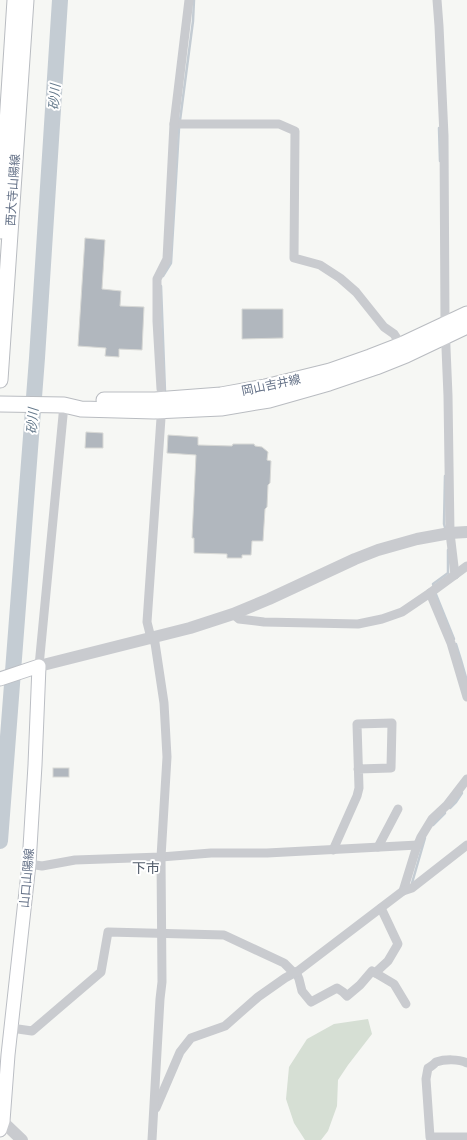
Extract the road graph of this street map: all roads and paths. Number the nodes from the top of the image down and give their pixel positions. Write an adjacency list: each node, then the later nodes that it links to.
1 (15, 0): 6 (main road, 西大寺山陽線)
2 (26, 0): 7 (main road, 西大寺山陽線)
3 (189, 0): 5 (street)
4 (437, 0): 10 (street)
5 (174, 124): 11 (street); 13 (street)
6 (0, 231)
7 (4, 276): 12 (main road, 西大寺山陽線)
8 (467, 314): 10 (main road, 岡山吉井線)
9 (467, 326): 10 (main road, 岡山吉井線)
10 (446, 330): 11 (main road, 岡山吉井線); 15 (main road, 岡山吉井線); 18 (street)
11 (401, 345): 15 (main road, 岡山吉井線)
12 (0, 380)
13 (161, 389)
14 (4, 404): 15 (main road, 岡山吉井線)
15 (64, 405): 24 (street)
16 (160, 418): 23 (street)
17 (467, 532): 18 (street)
18 (450, 533): 20 (street); 22 (street)
19 (467, 566): 20 (street)
20 (455, 575): 21 (street)
21 (430, 593): 22 (street); 26 (street)
22 (233, 614): 23 (street)
23 (151, 638): 24 (street); 34 (street)
24 (34, 668): 25 (main road); 35 (main road, 山口山陽線)
25 (0, 679)
26 (467, 697)
27 (358, 769): 27 (street); 33 (street)
28 (467, 779): 30 (street)
29 (398, 809): 32 (street)
30 (418, 845): 32 (street); 36 (street)
31 (467, 845): 36 (street)
32 (378, 847): 33 (street)
33 (333, 850): 34 (street)
34 (161, 856): 35 (street); 38 (street)
35 (29, 864): 42 (main road, 山口山陽線)
36 (403, 891): 37 (street)
37 (381, 908): 39 (street); 40 (street)
38 (161, 933): 39 (street); 42 (street); 44 (street)
39 (295, 972): 40 (street); 44 (street)
40 (375, 973): 41 (street)
41 (406, 1004)
42 (11, 1028): 45 (main road, 山口山陽線)
43 (467, 1063): 46 (street)
44 (153, 1115): 48 (street)
45 (1, 1123): 47 (street)
46 (467, 1136)
47 (22, 1140)
48 (152, 1140)

